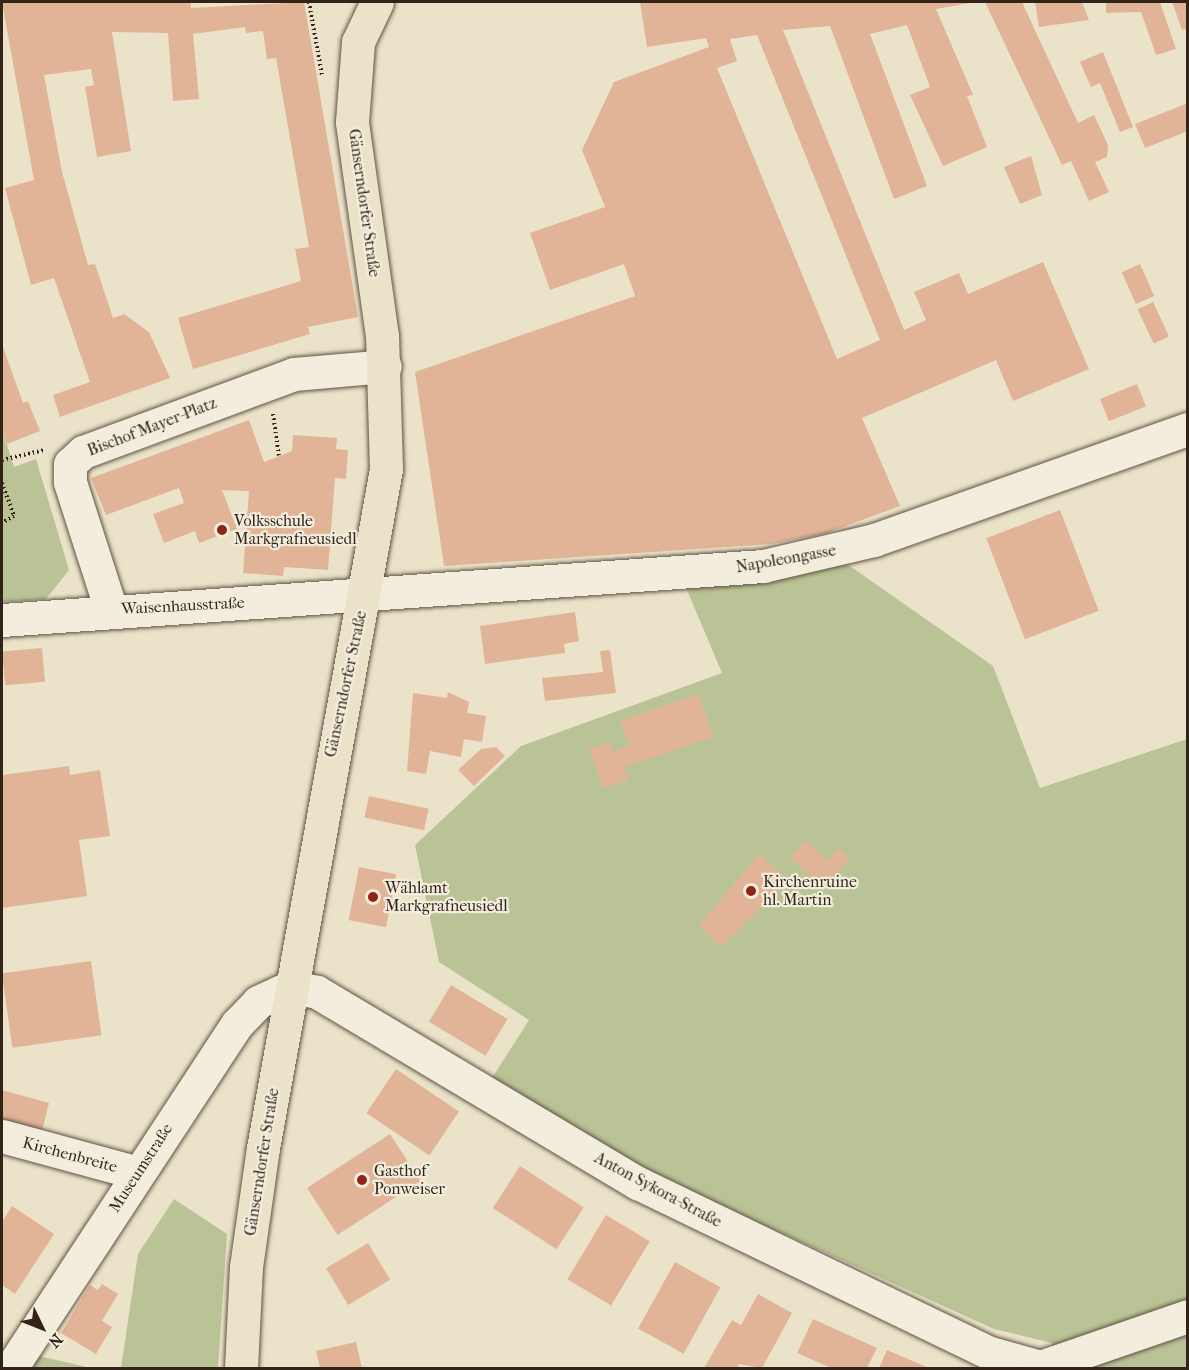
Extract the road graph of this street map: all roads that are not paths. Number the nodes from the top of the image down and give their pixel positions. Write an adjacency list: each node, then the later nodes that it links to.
1 (377, 2): 2 (main road, Gänserndorfer Straße)
2 (385, 366): 4 (main road, Gänserndorfer Straße); 5 (street, Bischof Mayer-Platz)
3 (1188, 429): 4 (street, Napoleongasse)
4 (366, 595): 5 (street, Waisenhausstraße); 7 (main road, Gänserndorfer Straße)
5 (111, 610): 6 (street, Waisenhausstraße)
6 (2, 620)
7 (290, 987): 9 (street, Museumstraße); 12 (main road, Gänserndorfer Straße); 13 (street, Anton Sykora-Straße)
8 (2, 1136): 9 (street, Kirchenbreite)
9 (138, 1173): 11 (street, Museumstraße)
10 (1188, 1316): 13 (street)
11 (10, 1368)
12 (241, 1368)
13 (1039, 1368)

